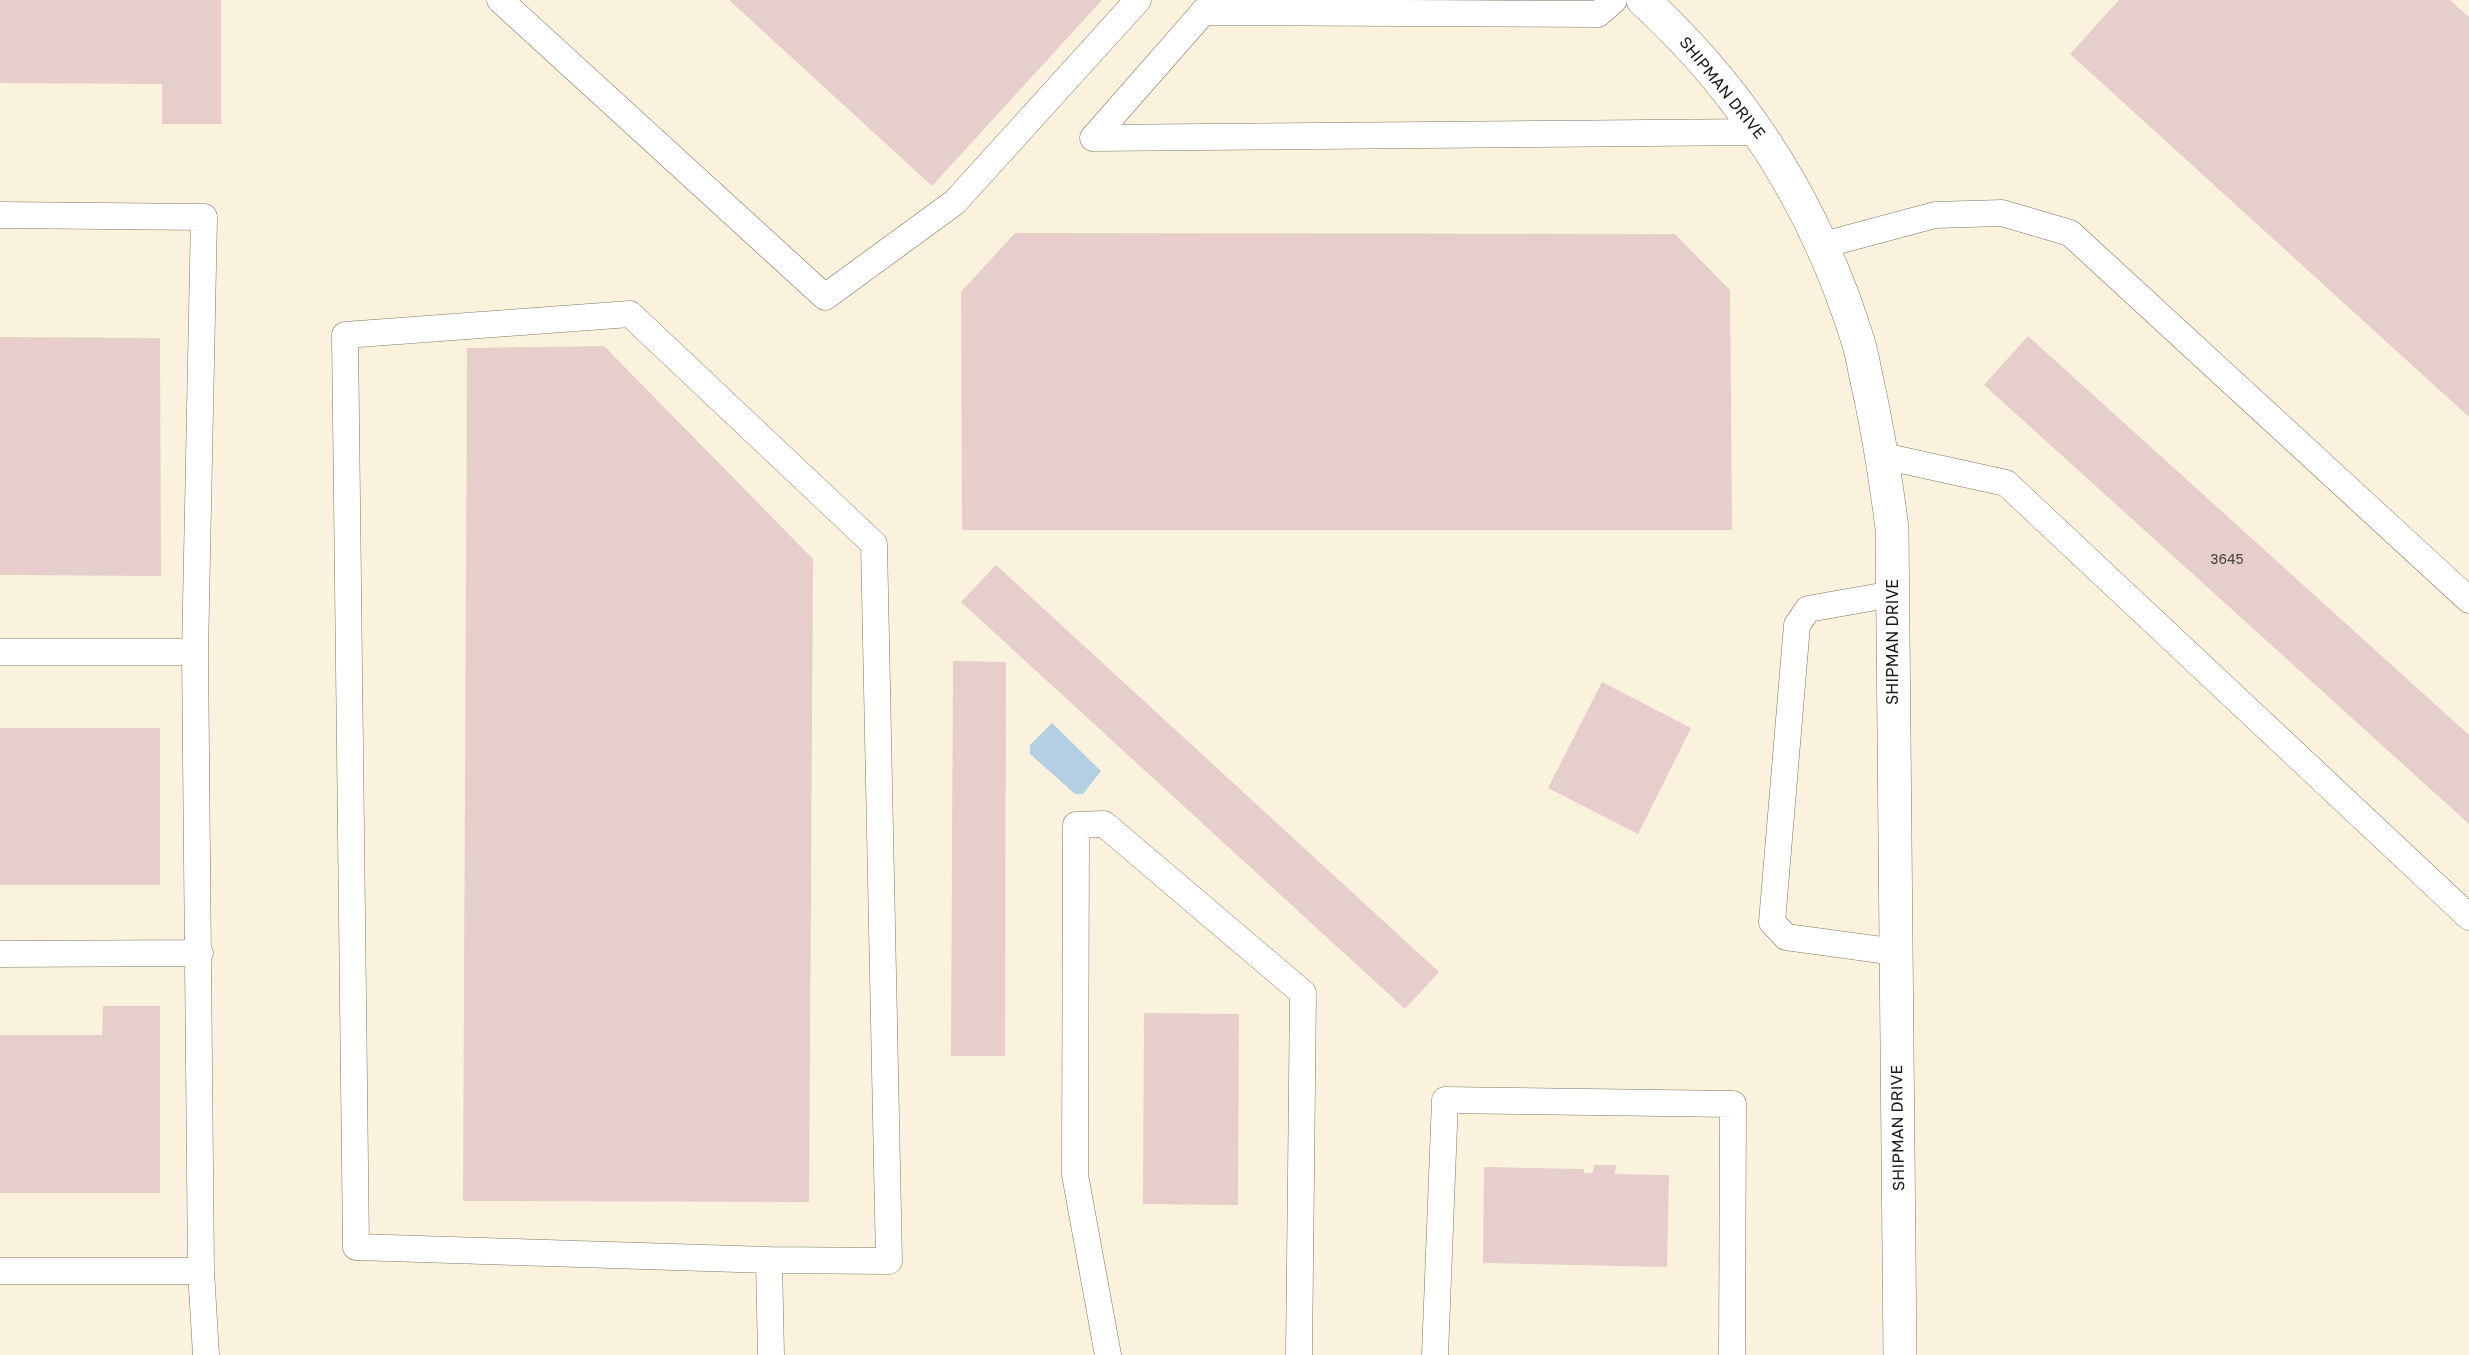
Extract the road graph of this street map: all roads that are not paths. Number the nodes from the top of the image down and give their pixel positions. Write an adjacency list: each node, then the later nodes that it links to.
1 (500, 0): 2 (lane)
2 (1138, 0)
3 (1614, 0): 5 (lane)
4 (1643, 0): 6 (street, SHIPMAN DRIVE)
5 (1209, 6): 6 (lane)
6 (1759, 132): 8 (street, SHIPMAN DRIVE)
7 (0, 215): 13 (lane)
8 (1823, 245): 9 (street, SHIPMAN DRIVE); 11 (lane)
9 (1883, 456): 10 (street, SHIPMAN DRIVE); 14 (lane)
10 (1893, 594): 15 (street, SHIPMAN DRIVE); 15 (lane)
11 (2469, 600)
12 (0, 652): 13 (lane)
13 (195, 652): 16 (lane)
14 (2469, 917)
15 (1896, 952): 27 (street, SHIPMAN DRIVE)
16 (200, 953): 17 (lane); 20 (lane)
17 (0, 954)
18 (769, 1260): 18 (lane); 22 (lane)
19 (0, 1271): 20 (lane)
20 (201, 1271): 21 (lane)
21 (206, 1355)
22 (771, 1355)
23 (1108, 1355): 24 (lane)
24 (1299, 1355)
25 (1435, 1355): 26 (lane)
26 (1732, 1355)
27 (1900, 1355)

